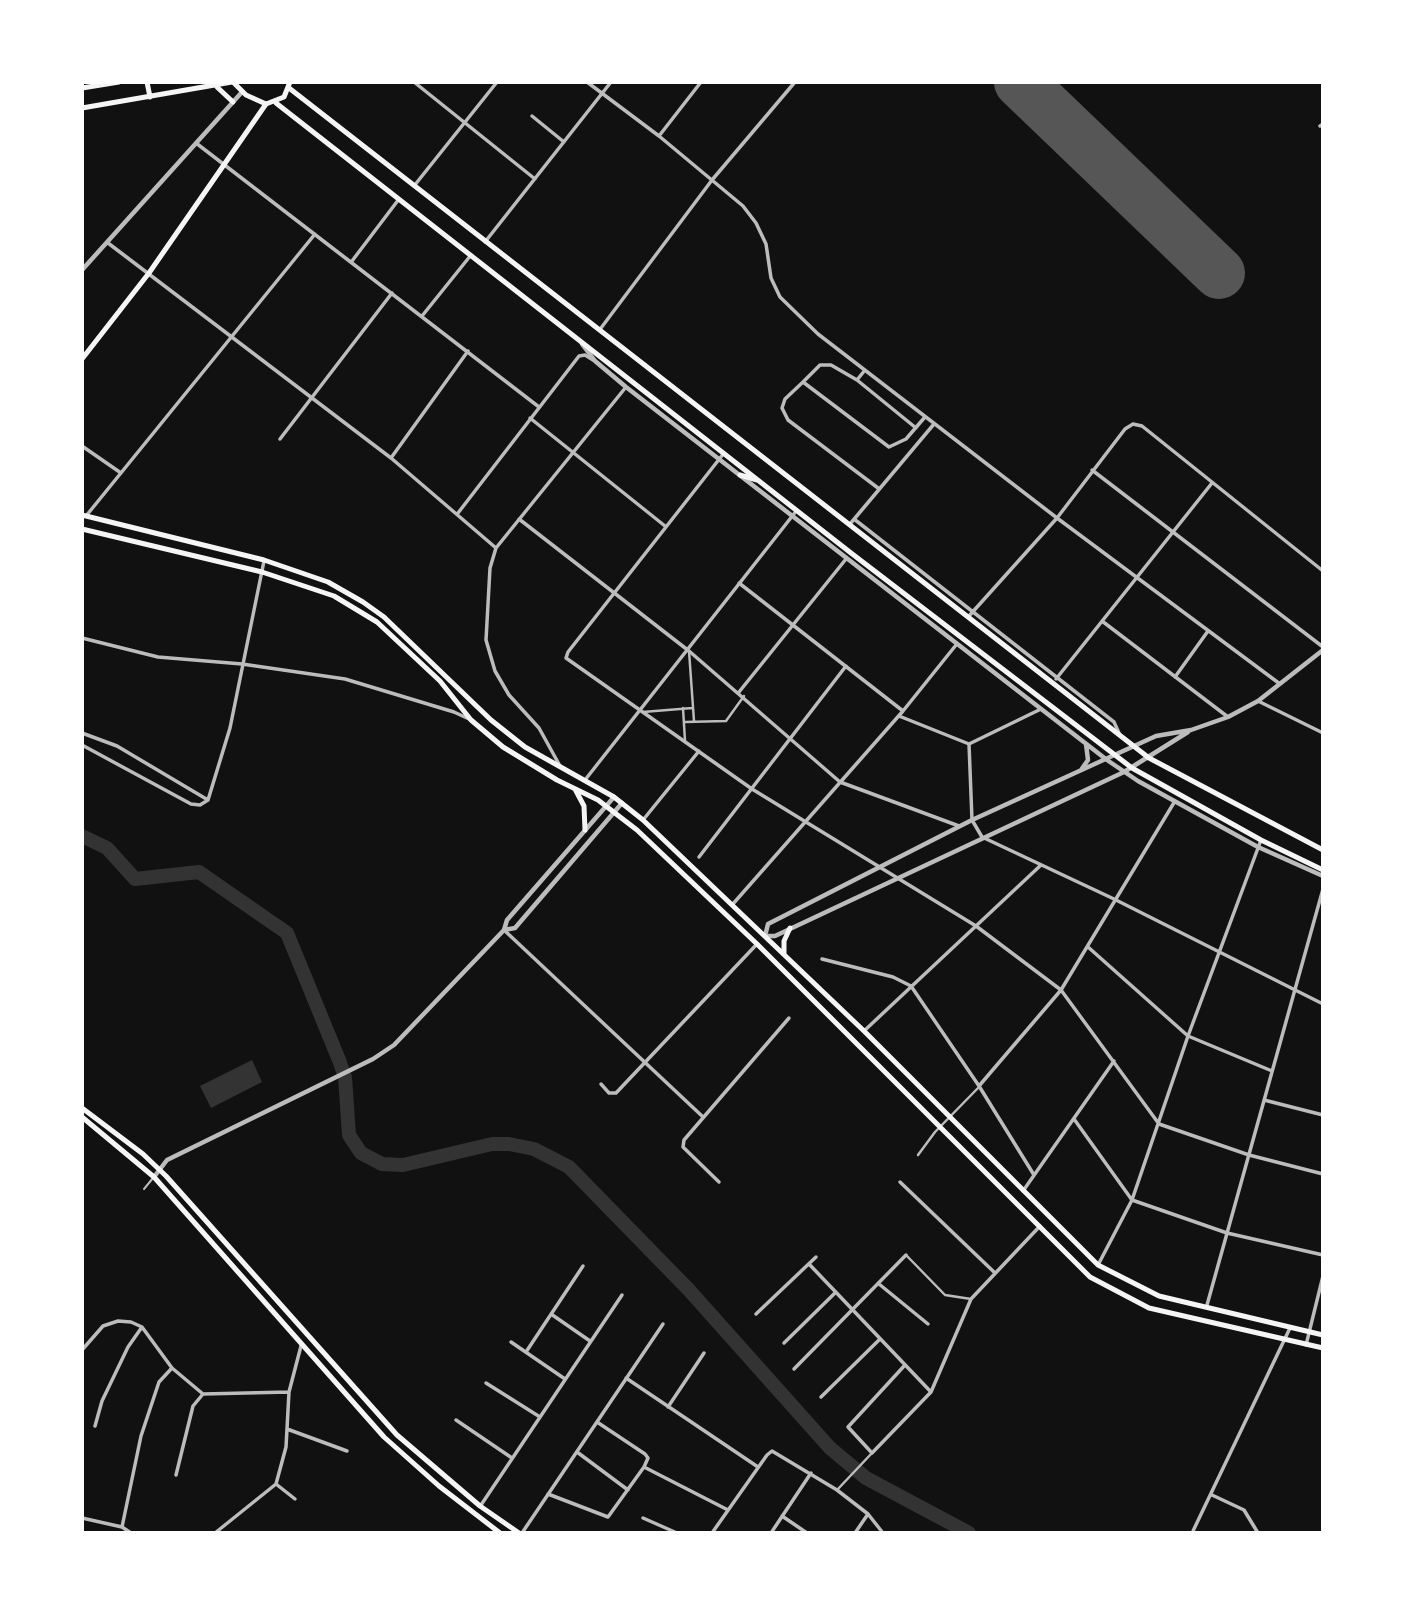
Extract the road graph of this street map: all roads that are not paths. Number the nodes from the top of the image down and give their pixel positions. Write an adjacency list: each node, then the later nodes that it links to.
1 (119, 82): 12 (main road)
2 (147, 82): 15 (main road)
3 (233, 82): 11 (main road); 13 (main road)
4 (414, 82): 21 (street)
5 (497, 82): 21 (street)
6 (587, 82): 14 (street)
7 (611, 82): 14 (street)
8 (701, 82): 22 (street)
9 (795, 82): 27 (street)
10 (289, 85): 17 (main road); 28 (main road)
11 (217, 87): 15 (main road); 16 (main road)
12 (82, 88)
13 (242, 92): 16 (street); 18 (main road)
14 (602, 93): 22 (street); 24 (street)
15 (150, 97): 19 (main road)
16 (233, 102): 23 (street)
17 (276, 103): 18 (main road); 29 (main road)
18 (265, 104): 25 (main road)
19 (82, 108)
20 (532, 116): 24 (street)
21 (465, 124): 26 (street); 28 (street)
22 (659, 136): 27 (street)
23 (194, 142): 25 (street); 32 (street)
24 (564, 142): 26 (street)
25 (226, 165): 30 (street); 36 (main road)
26 (535, 179): 31 (street)
27 (712, 180): 39 (street); 45 (street)
28 (414, 186): 31 (main road)
29 (399, 199): 33 (main road); 34 (street)
30 (315, 233): 34 (street); 40 (street)
31 (485, 242): 39 (main road)
32 (108, 243): 35 (street); 36 (street)
33 (471, 255): 38 (street); 41 (main road)
34 (352, 261): 37 (street)
35 (82, 270)
36 (149, 273): 40 (street); 43 (main road)
37 (392, 293): 38 (street); 49 (street)
38 (422, 316): 42 (street)
39 (601, 328): 73 (main road)
40 (232, 337): 49 (street); 62 (street)
41 (578, 338): 44 (street); 57 (main road)
42 (468, 351): 50 (street); 59 (street)
43 (82, 359)
44 (606, 370): 48 (street); 50 (street)
45 (865, 370): 46 (street); 51 (street)
46 (857, 380): 47 (street); 54 (street)
47 (803, 382): 54 (street); 66 (street)
48 (626, 387): 58 (street); 60 (street)
49 (311, 397): 55 (street); 59 (street)
50 (538, 407): 52 (street)
51 (925, 417): 53 (street); 54 (street)
52 (530, 418): 58 (street); 68 (street)
53 (934, 424): 66 (street); 71 (street)
54 (916, 428)
55 (280, 439)
56 (82, 446): 62 (street)
57 (724, 453): 60 (street); 64 (main road)
58 (574, 454): 72 (street); 74 (street)
59 (391, 458): 68 (street)
60 (719, 460): 63 (street); 74 (street)
61 (1092, 470): 65 (street); 71 (street); 76 (street)
62 (121, 473): 69 (street)
63 (740, 475): 64 (main road); 70 (street)
64 (759, 480): 67 (main road)
65 (1212, 483): 76 (street); 80 (street)
66 (878, 488): 73 (street)
67 (797, 510): 70 (street); 123 (main road)
68 (458, 513): 77 (street)
69 (84, 516): 79 (main road)
70 (792, 516): 78 (street); 83 (street)
71 (1057, 518): 82 (street); 85 (street)
72 (519, 519): 77 (street); 84 (street)
73 (852, 522): 85 (main road)
74 (666, 527): 84 (street)
75 (82, 529): 81 (main road)
76 (1174, 531): 82 (street); 91 (street)
77 (496, 548): 126 (street)
78 (846, 559): 87 (street); 90 (street)
79 (264, 560): 81 (street); 126 (main road)
80 (1323, 571)
81 (261, 572): 95 (street); 110 (main road)
82 (1137, 578): 86 (street); 88 (street)
83 (739, 583): 87 (street); 92 (street)
84 (614, 593): 92 (street); 106 (street)
85 (971, 615): 93 (street); 94 (main road)
86 (1102, 621): 97 (street); 98 (street)
87 (795, 623): 96 (street); 100 (street)
88 (1208, 631): 97 (street); 99 (street)
89 (82, 638): 95 (street)
90 (956, 645): 105 (street); 107 (street)
91 (1323, 648): 99 (street)
92 (688, 650): 100 (street); 104 (street); 106 (street)
93 (1019, 650): 94 (main road); 98 (street)
94 (1021, 658): 98 (main road)
95 (242, 664): 110 (street); 135 (street)
96 (846, 666): 107 (street); 116 (street)
97 (1174, 678): 109 (street)
98 (1054, 681): 121 (main road)
99 (1280, 684): 102 (street)
100 (738, 692): 101 (street)
101 (744, 696): 112 (street); 116 (street)
102 (1258, 701): 109 (street); 115 (street)
103 (683, 708): 104 (street); 106 (street); 111 (street)
104 (692, 708): 112 (street)
105 (1041, 709): 117 (street); 119 (street)
106 (641, 711): 118 (street); 130 (street)
107 (903, 711): 108 (street)
108 (898, 716): 119 (street); 131 (street)
109 (1228, 717): 113 (street)
110 (471, 720): 132 (main road)
111 (685, 722): 112 (street); 118 (street)
112 (694, 722)
113 (1191, 730): 121 (street); 124 (street)
114 (82, 733): 135 (street)
115 (1323, 733)
116 (790, 739): 131 (street); 133 (street)
117 (1083, 740): 125 (street); 128 (street)
118 (685, 741): 122 (street)
119 (969, 744): 141 (street)
120 (82, 745): 135 (street)
121 (1133, 746): 123 (street); 124 (main road)
122 (699, 751): 133 (street); 140 (street)
123 (1116, 756): 125 (street); 127 (main road)
124 (1149, 758): 127 (street); 148 (main road)
125 (1107, 760): 128 (street); 129 (street)
126 (561, 768): 130 (main road)
127 (1132, 768): 129 (street); 146 (main road)
128 (1080, 772): 141 (street)
129 (1124, 772): 136 (street); 145 (street)
130 (585, 780): 134 (main road)
131 (840, 782): 142 (street); 143 (street)
132 (575, 789): 138 (main road); 144 (main road)
133 (752, 789): 142 (street); 149 (street)
134 (614, 797): 137 (main road); 138 (street)
135 (208, 800)
136 (1175, 801): 147 (street); 156 (street)
137 (622, 803): 139 (street); 140 (main road)
138 (606, 805): 139 (main road); 144 (street)
139 (615, 812): 160 (street); 162 (main road)
140 (643, 820): 157 (main road)
141 (972, 820): 143 (street); 145 (street)
142 (806, 822): 151 (street); 157 (street)
143 (961, 826): 151 (street)
144 (585, 831): 160 (street)
145 (982, 836): 150 (street); 153 (street)
146 (1261, 840): 147 (street); 152 (main road)
147 (1258, 847): 154 (street); 164 (street)
148 (1323, 850)
149 (699, 857)
150 (1041, 865): 156 (street); 158 (street)
151 (881, 869): 153 (street); 161 (street)
152 (1323, 870)
153 (898, 876): 158 (street); 159 (street)
154 (1323, 876)
155 (1323, 889): 169 (street)
156 (1114, 899): 163 (street); 164 (street)
157 (732, 905): 161 (main road)
158 (976, 926): 167 (street); 168 (street)
159 (790, 928): 161 (street); 165 (main road)
160 (504, 930): 175 (street); 188 (street)
161 (765, 936): 162 (street); 165 (main road)
162 (757, 944): 175 (street); 197 (main road)
163 (1088, 947): 168 (street); 173 (street)
164 (1219, 952): 169 (street); 173 (street)
165 (784, 954): 172 (main road)
166 (822, 959): 167 (street)
167 (911, 986): 172 (street); 178 (street)
168 (1061, 990): 174 (street); 178 (street)
169 (1294, 991): 170 (street); 176 (street)
170 (1323, 1004)
171 (789, 1018): 182 (street)
172 (864, 1031): 195 (main road)
173 (1188, 1036): 176 (street); 185 (street)
174 (1114, 1061): 184 (street); 185 (street)
175 (645, 1063): 177 (street); 182 (street)
176 (1272, 1071): 179 (street)
177 (601, 1084)
178 (979, 1086): 186 (street); 190 (street)
179 (1264, 1100): 181 (street); 187 (street)
180 (82, 1108): 188 (main road)
181 (1323, 1115)
182 (702, 1116): 192 (street)
183 (82, 1118): 191 (main road)
184 (1074, 1119): 190 (street); 196 (street)
185 (1158, 1124): 187 (street); 196 (street)
186 (918, 1155)
187 (1249, 1155): 189 (street); 198 (street)
188 (160, 1170): 191 (street); 262 (main road)
189 (1323, 1174)
190 (1034, 1175): 195 (street)
191 (154, 1177): 194 (lane); 227 (main road)
192 (719, 1182)
193 (900, 1182): 205 (street)
194 (144, 1189)
195 (1023, 1191): 203 (main road)
196 (1132, 1200): 198 (street); 203 (street)
197 (1040, 1226): 205 (street); 224 (main road)
198 (1227, 1234): 200 (street); 211 (street)
199 (906, 1255): 207 (street); 210 (street)
200 (1323, 1255)
201 (816, 1257): 202 (street)
202 (809, 1264): 208 (street); 214 (street)
203 (1098, 1265): 211 (main road)
204 (583, 1266): 213 (street)
205 (994, 1272): 210 (street)
206 (1323, 1276): 219 (street)
207 (879, 1284): 212 (street); 216 (street)
208 (836, 1292): 212 (street); 225 (street)
209 (622, 1295): 223 (street)
210 (971, 1299): 239 (street)
211 (1207, 1306): 218 (main road)
212 (853, 1311): 221 (street); 234 (street)
213 (551, 1314): 223 (street); 230 (street)
214 (756, 1314)
215 (663, 1324): 235 (street)
216 (928, 1324)
217 (142, 1326): 229 (street); 233 (street); 246 (street)
218 (1290, 1328): 219 (main road); 224 (street)
219 (1309, 1332): 220 (main road); 226 (street)
220 (1323, 1335)
221 (880, 1339): 232 (street); 241 (street)
222 (511, 1342): 230 (street)
223 (590, 1342): 236 (street)
224 (1286, 1342): 226 (main road); 260 (street)
225 (784, 1343)
226 (1306, 1345): 228 (main road)
227 (301, 1346): 238 (street); 272 (main road)
228 (1323, 1348)
229 (82, 1350)
230 (526, 1352): 236 (street)
231 (704, 1353): 242 (street)
232 (905, 1365): 239 (street); 250 (street)
233 (172, 1368): 240 (street); 268 (street)
234 (794, 1369)
235 (626, 1378): 242 (street); 245 (street)
236 (565, 1379): 243 (street)
237 (486, 1383): 243 (street)
238 (289, 1392): 240 (street); 247 (street)
239 (930, 1392): 250 (street)
240 (203, 1394): 255 (street)
241 (821, 1397)
242 (668, 1407): 253 (street)
243 (540, 1417): 251 (street)
244 (456, 1420): 251 (street)
245 (597, 1422): 249 (street); 252 (street)
246 (95, 1426)
247 (287, 1429): 248 (street); 256 (street)
248 (347, 1451)
249 (577, 1452): 257 (street); 259 (street)
250 (872, 1452): 258 (street)
251 (512, 1458): 262 (street)
252 (644, 1467): 257 (street); 263 (street)
253 (758, 1467): 254 (street); 263 (street)
254 (811, 1473): 258 (street); 265 (street)
255 (176, 1475)
256 (276, 1485): 261 (street); 271 (street)
257 (628, 1490): 259 (street)
258 (837, 1490): 264 (street)
259 (548, 1494): 273 (street)
260 (1212, 1494): 269 (street); 280 (street)
261 (295, 1499)
262 (480, 1506): 273 (main road)
263 (728, 1510): 275 (street)
264 (868, 1514): 278 (street); 279 (street)
265 (782, 1516): 276 (street); 277 (street)
266 (82, 1518): 268 (street)
267 (643, 1518): 274 (street)
268 (122, 1527): 270 (street)
269 (1193, 1531)
270 (131, 1533)
271 (215, 1533)
272 (500, 1533)
273 (521, 1533)
274 (677, 1533)
275 (712, 1533)
276 (771, 1533)
277 (807, 1533)
278 (855, 1533)
279 (883, 1533)
280 (1258, 1533)

